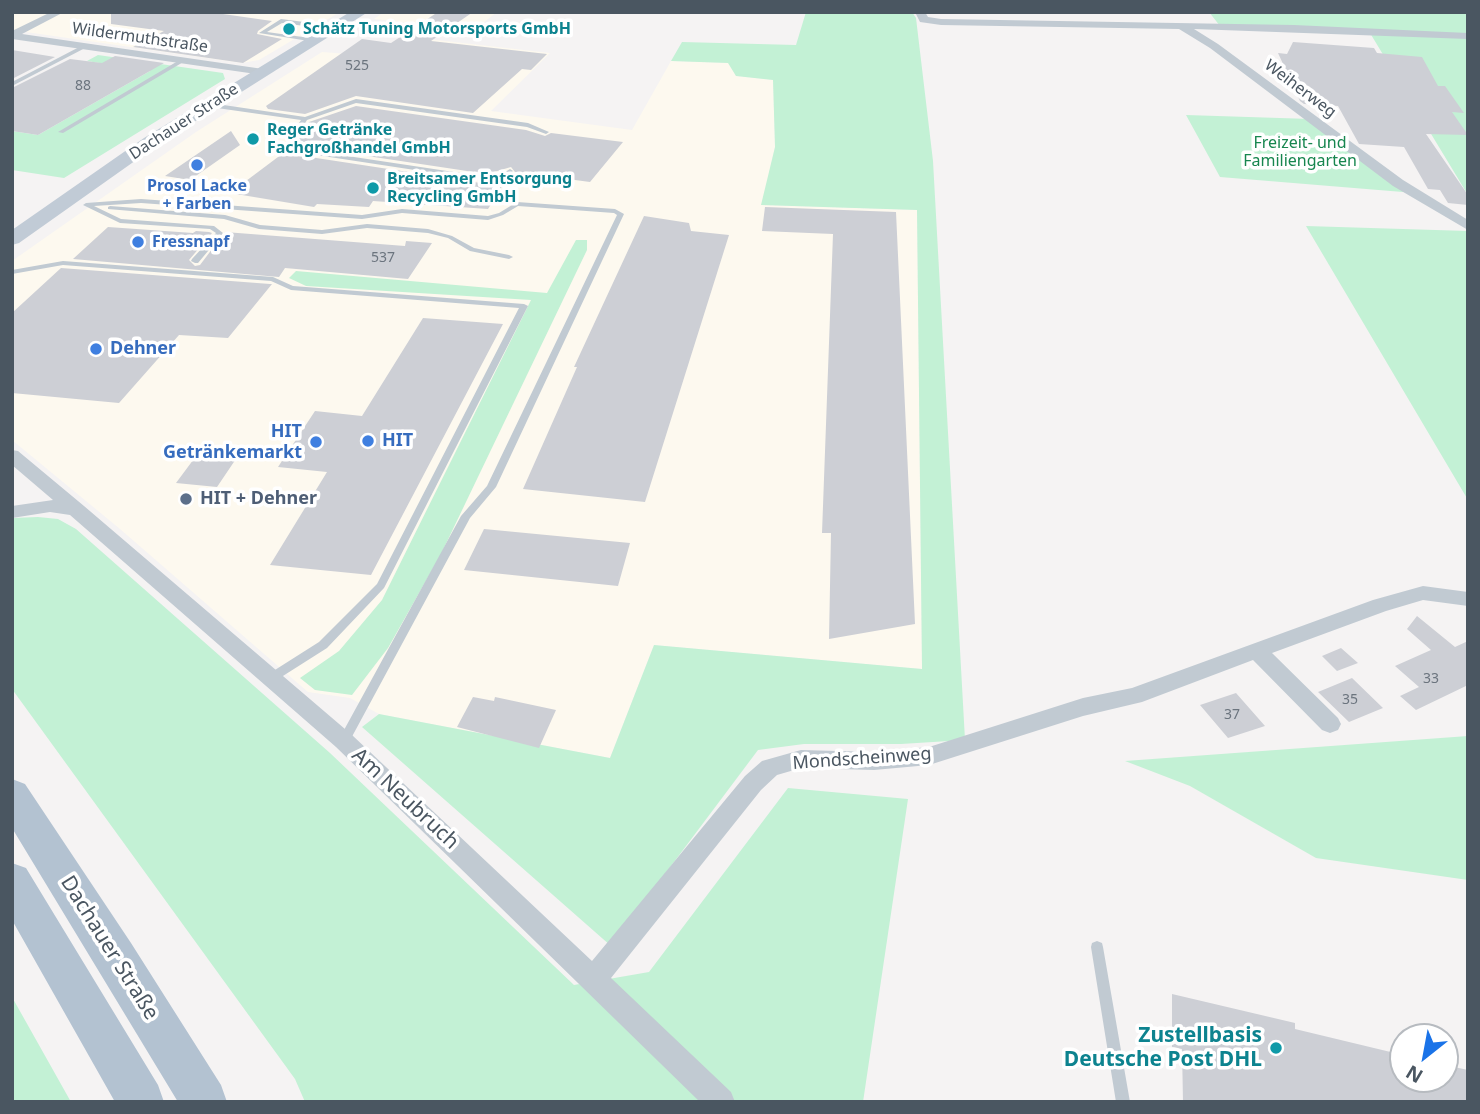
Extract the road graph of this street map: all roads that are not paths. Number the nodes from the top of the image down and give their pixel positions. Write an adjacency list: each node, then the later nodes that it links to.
1 (60, 12): 6 (street)
2 (361, 12): 5 (main road, Dachauer Straße)
3 (922, 16): 4 (street)
4 (1182, 26): 7 (street); 20 (street, Weiherweg)
5 (335, 28): 8 (main road, Dachauer Straße); 8 (lane)
6 (12, 36): 9 (street, Wildermuthstraße)
7 (1468, 36)
8 (315, 40): 11 (main road, Dachauer Straße)
9 (85, 46): 10 (street, Wildermuthstraße); 12 (lane)
10 (183, 60): 11 (street, Wildermuthstraße); 15 (lane)
11 (263, 72): 13 (main road, Dachauer Straße)
12 (12, 84)
13 (209, 105): 14 (lane); 18 (main road, Dachauer Straße)
14 (305, 119): 16 (lane); 17 (lane)
15 (61, 132)
16 (546, 132)
17 (510, 171)
18 (64, 202): 19 (lane); 21 (main road, Dachauer Straße)
19 (86, 205): 22 (lane); 23 (lane); 33 (lane)
20 (1468, 226)
21 (12, 239)
22 (509, 257)
23 (195, 261)
24 (12, 272): 31 (lane)
25 (12, 455): 26 (street, Am Neubruch)
26 (23, 473): 27 (street, Am Neubruch)
27 (77, 510): 28 (street); 31 (street, Am Neubruch)
28 (12, 512)
29 (1468, 599): 30 (street, Mondscheinweg)
30 (1256, 651): 32 (street); 37 (street, Mondscheinweg)
31 (271, 678): 33 (street, Am Neubruch)
32 (1330, 724)
33 (344, 741): 37 (street, Am Neubruch)
34 (12, 795): 39 (main road, Dachauer Straße)
35 (12, 881): 38 (main road)
36 (1097, 947): 41 (lane)
37 (593, 980): 40 (street, Am Neubruch)
38 (141, 1102)
39 (204, 1102)
40 (721, 1102)
41 (1123, 1102)

